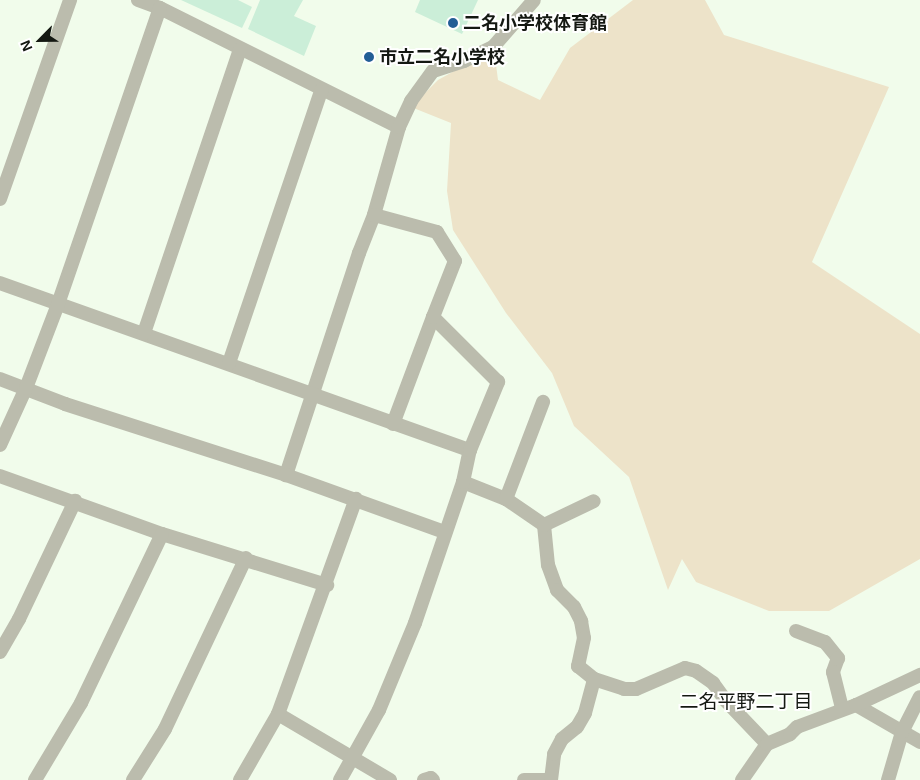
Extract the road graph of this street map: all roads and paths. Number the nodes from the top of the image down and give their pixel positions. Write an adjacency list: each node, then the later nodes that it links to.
1 (70, 0): 8 (street)
2 (138, 0): 4 (street)
3 (534, 0): 7 (street)
4 (160, 8): 5 (street); 11 (street)
5 (240, 49): 6 (street); 13 (street)
6 (322, 89): 7 (street); 14 (street)
7 (399, 127): 9 (street)
8 (0, 199)
9 (374, 215): 12 (street); 17 (street)
10 (0, 283): 11 (street)
11 (58, 304): 13 (street); 16 (street)
12 (433, 317): 19 (street); 21 (street)
13 (144, 334): 14 (street)
14 (229, 363): 17 (street)
15 (0, 379): 16 (street)
16 (26, 388): 20 (street); 22 (street)
17 (315, 393): 19 (street); 22 (street)
18 (543, 402): 26 (street)
19 (394, 424): 21 (street)
20 (0, 445)
21 (470, 450): 24 (street)
22 (286, 475): 25 (street)
23 (0, 476): 27 (street)
24 (463, 482): 26 (street); 30 (street)
25 (356, 499): 30 (street); 33 (street)
26 (506, 499): 29 (street)
27 (75, 501): 31 (street); 35 (street)
28 (594, 501): 29 (street)
29 (544, 525): 37 (street)
30 (444, 532): 45 (street)
31 (162, 534): 32 (street); 46 (street)
32 (246, 558): 33 (street); 47 (street)
33 (327, 585): 41 (street)
34 (796, 631): 40 (street)
35 (0, 652)
36 (920, 675): 39 (street)
37 (594, 679): 44 (street); 53 (street)
38 (920, 696): 42 (street)
39 (856, 705): 40 (street); 42 (street)
40 (842, 709): 44 (street)
41 (278, 714): 45 (street); 48 (street)
42 (902, 732): 43 (street); 55 (street)
43 (920, 742)
44 (767, 744): 54 (street)
45 (353, 758): 49 (street); 50 (street)
46 (35, 780)
47 (133, 780)
48 (240, 780)
49 (340, 780)
50 (390, 780)
51 (424, 780): 52 (street)
52 (432, 780)
53 (524, 780)
54 (742, 780)
55 (888, 780)

